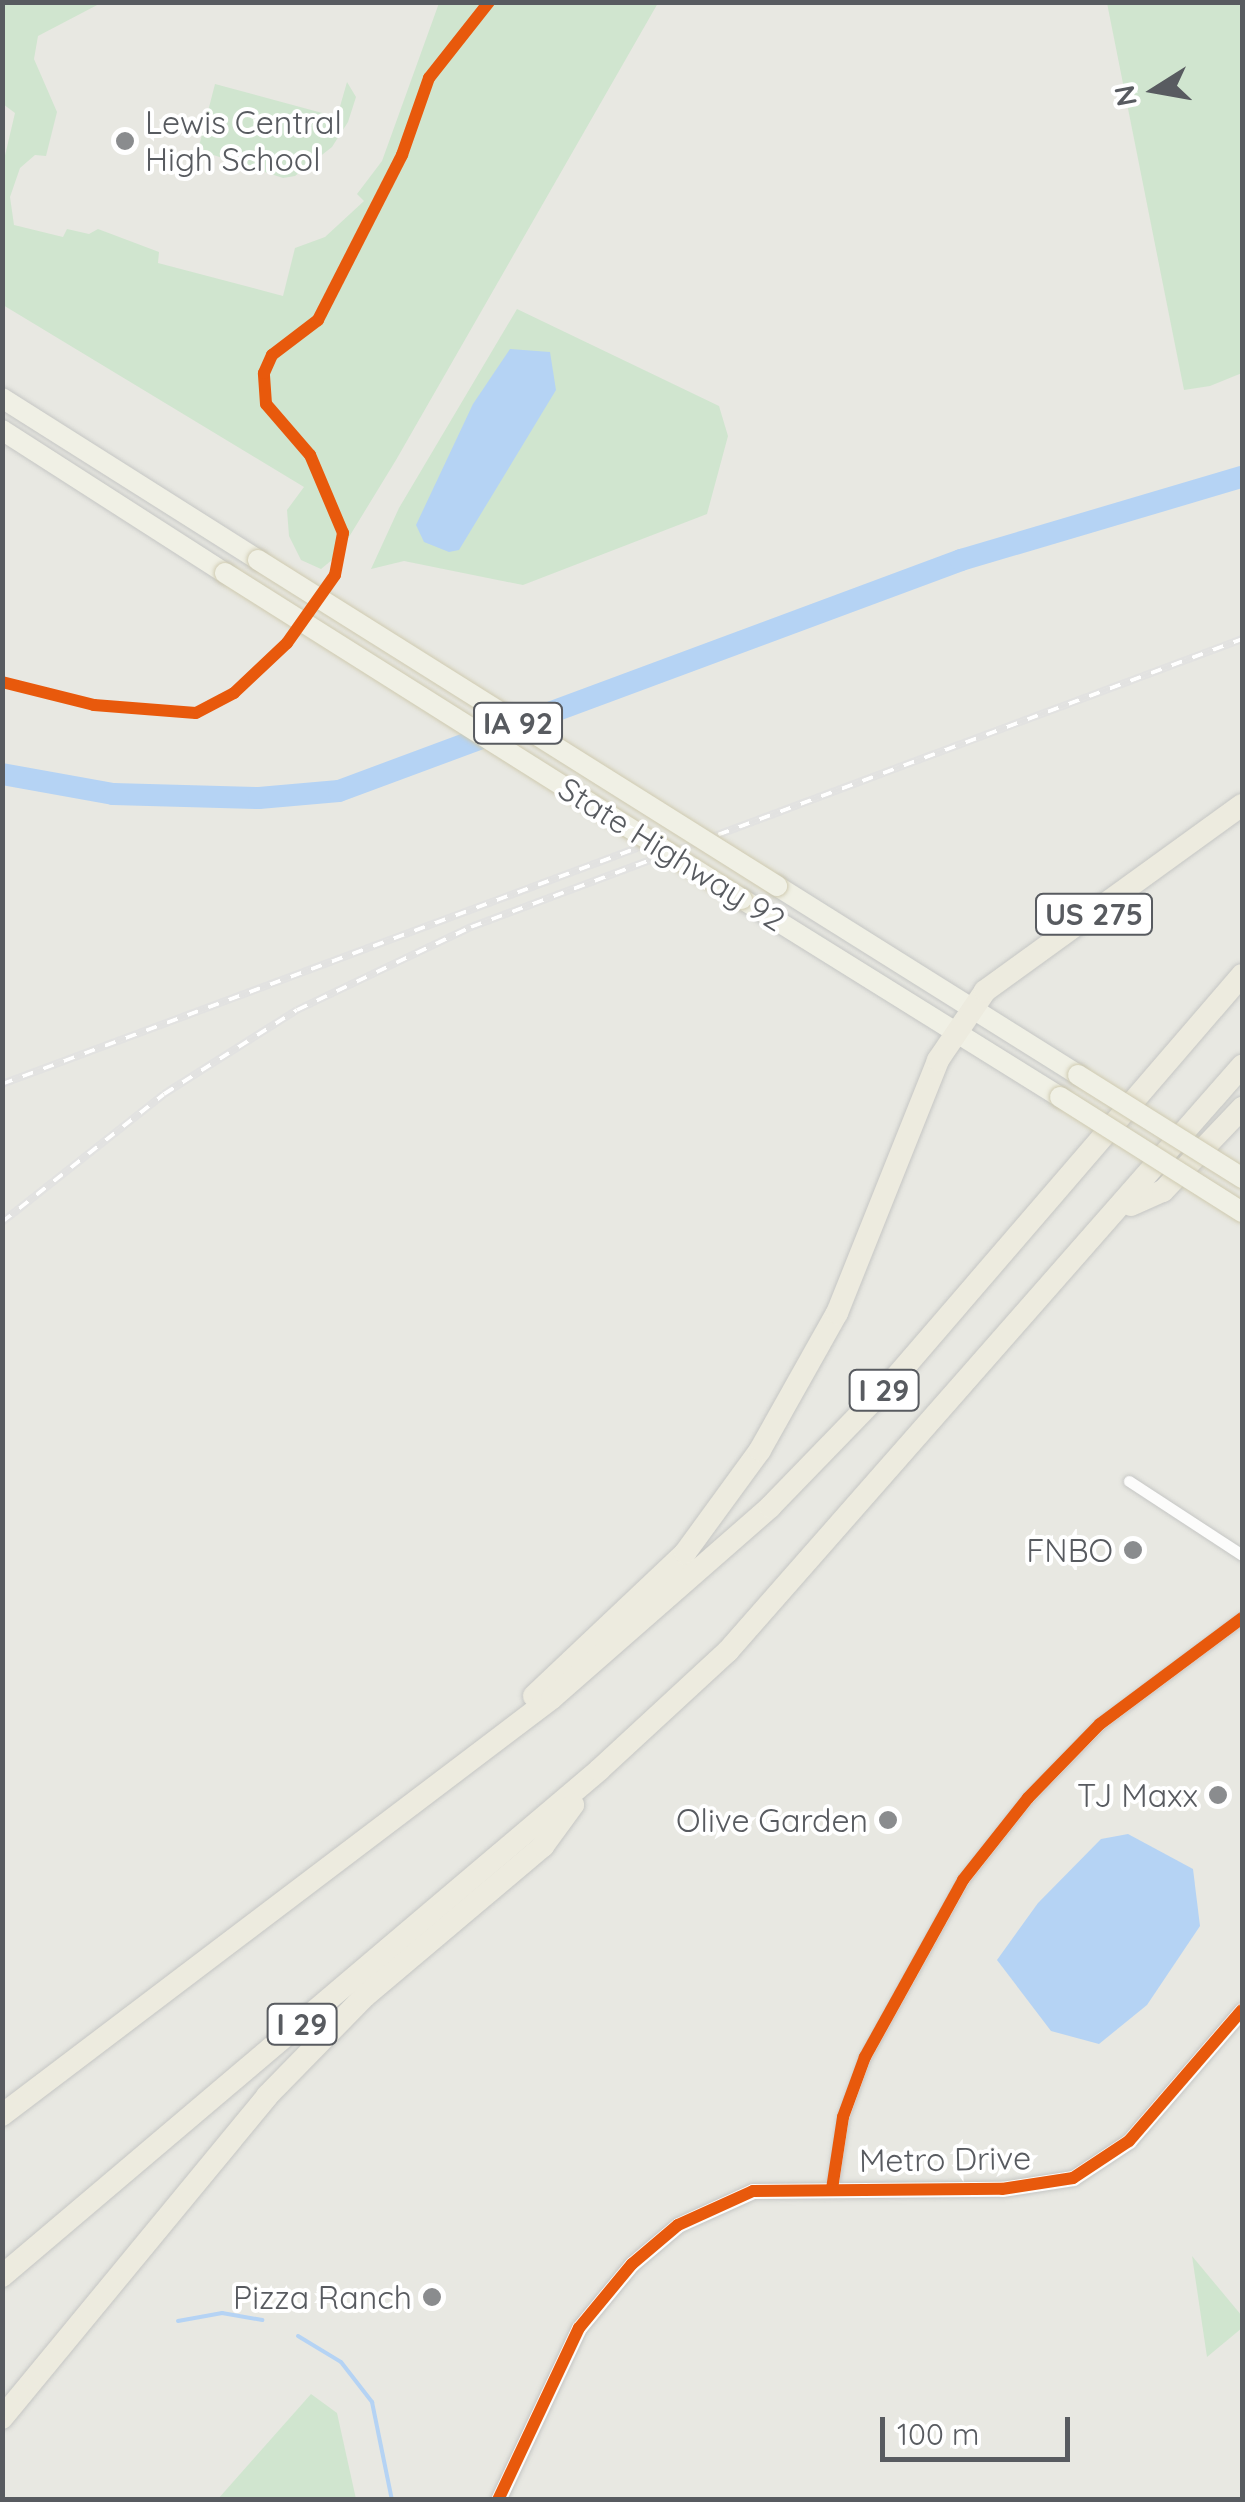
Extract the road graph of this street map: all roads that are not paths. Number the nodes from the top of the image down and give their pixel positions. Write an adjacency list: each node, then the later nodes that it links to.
1 (2, 398): 5 (main road, State Highway 92 / IA 92, bridge)
2 (2, 430): 6 (main road, State Highway 92 / IA 92, bridge)
3 (1242, 805): 5 (highway, US 275)
4 (1242, 974): 15 (highway, I 29)
5 (972, 1009): 6 (highway, US 275); 9 (main road, State Highway 92 / IA 92, bridge)
6 (957, 1033): 11 (main road, State Highway 92, bridge); 15 (highway)
7 (1242, 1066): 10 (highway, I 29)
8 (1242, 1108): 10 (highway)
9 (1242, 1178)
10 (1123, 1208): 16 (highway, I 29)
11 (1242, 1212)
12 (1129, 1482): 13 (street)
13 (1242, 1555)
14 (1242, 1618): 21 (street)
15 (475, 1755): 18 (highway, I 29)
16 (599, 1770): 22 (highway, I 29); 23 (highway)
17 (1242, 2010): 21 (street, Metro Drive)
18 (40, 2087): 19 (highway); 20 (highway, I 29)
19 (2, 2105)
20 (2, 2115)
21 (832, 2189): 24 (street, Metro Drive)
22 (2, 2276)
23 (2, 2418)
24 (498, 2500)

